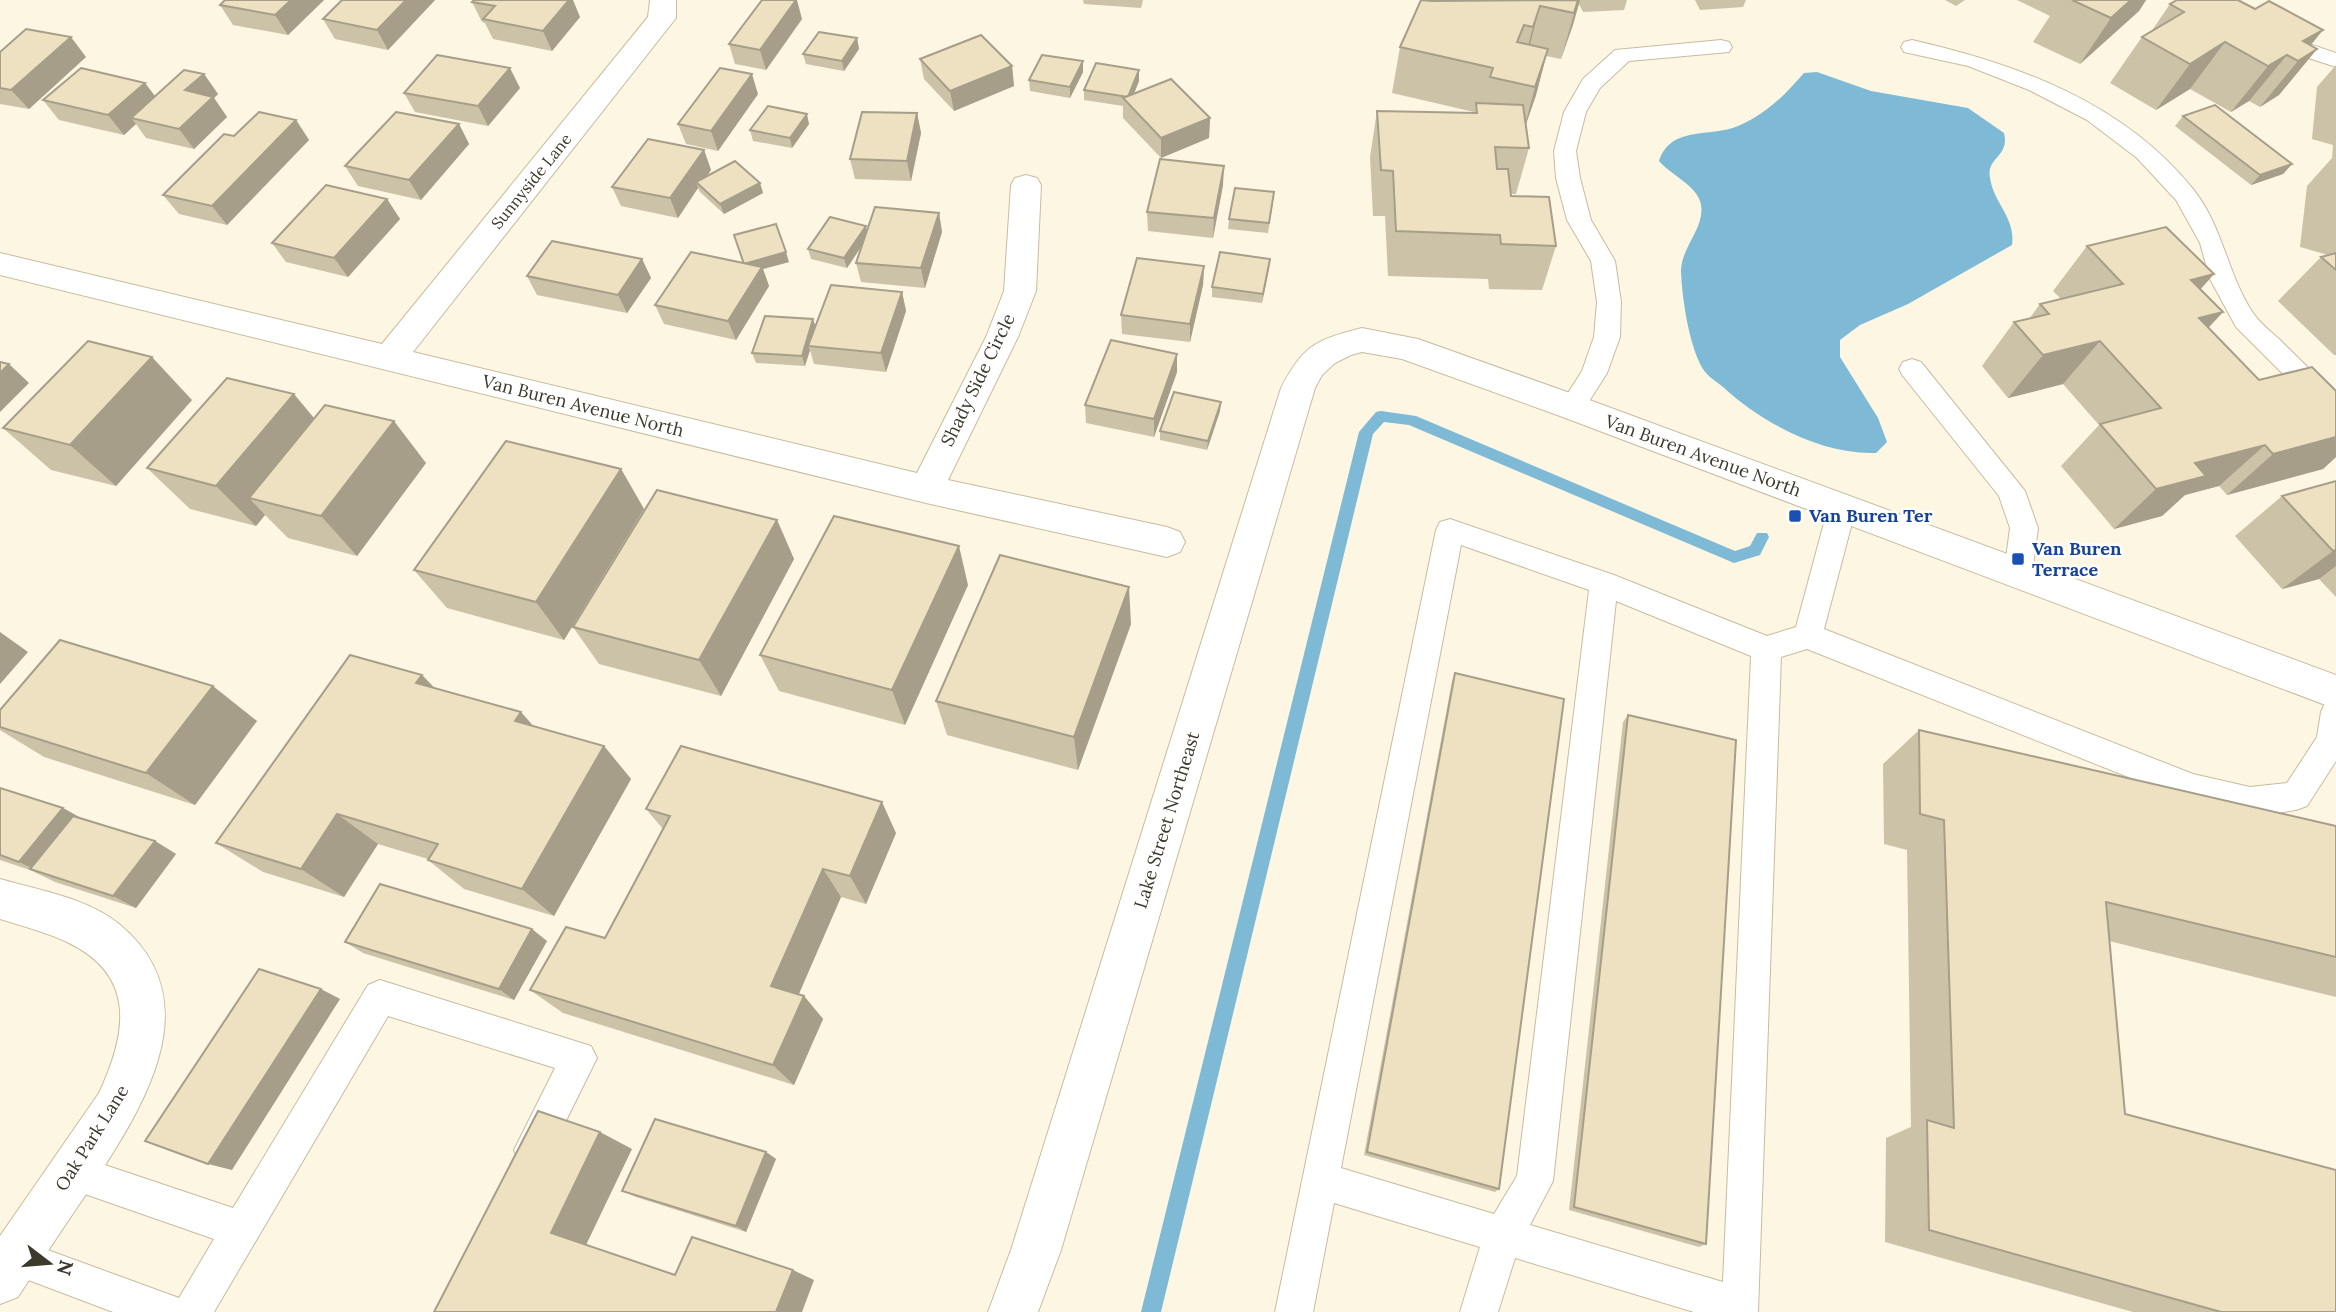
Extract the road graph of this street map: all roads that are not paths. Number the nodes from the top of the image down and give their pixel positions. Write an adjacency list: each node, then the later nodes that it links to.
1 (663, 0): 9 (street, Sunnyside Lane)
2 (2259, 34): 5 (lane)
3 (1721, 47): 11 (lane)
4 (1912, 47): 12 (lane)
5 (2336, 60)
6 (1026, 185): 13 (street, Shady Side Circle)
7 (0, 264): 9 (street, Van Buren Avenue North)
8 (1342, 345): 11 (street, Van Buren Avenue North); 31 (street, Lake Street Northeast)
9 (389, 359): 13 (street, Van Buren Avenue North)
10 (1912, 369): 16 (lane)
11 (1572, 407): 14 (street, Van Buren Avenue North)
12 (2336, 411)
13 (926, 489): 15 (street, Van Buren Avenue North)
14 (1843, 508): 16 (street, Van Buren Avenue North); 18 (lane)
15 (1167, 542)
16 (2018, 574): 20 (street, Van Buren Avenue North)
17 (1604, 583): 19 (lane); 25 (lane); 27 (lane)
18 (1808, 636): 19 (lane); 21 (lane)
19 (1766, 649): 27 (lane)
20 (2336, 692)
21 (2336, 712)
22 (0, 899): 23 (street, Oak Park Lane)
23 (72, 1172): 26 (lane); 28 (street, Oak Park Lane)
24 (517, 1179): 26 (lane)
25 (1322, 1181): 27 (lane); 32 (lane)
26 (241, 1230): 30 (lane)
27 (1502, 1237): 33 (lane)
28 (7, 1268): 29 (lane)
29 (166, 1312)
30 (191, 1312)
31 (1013, 1312)
32 (1294, 1312)
33 (1479, 1312)

